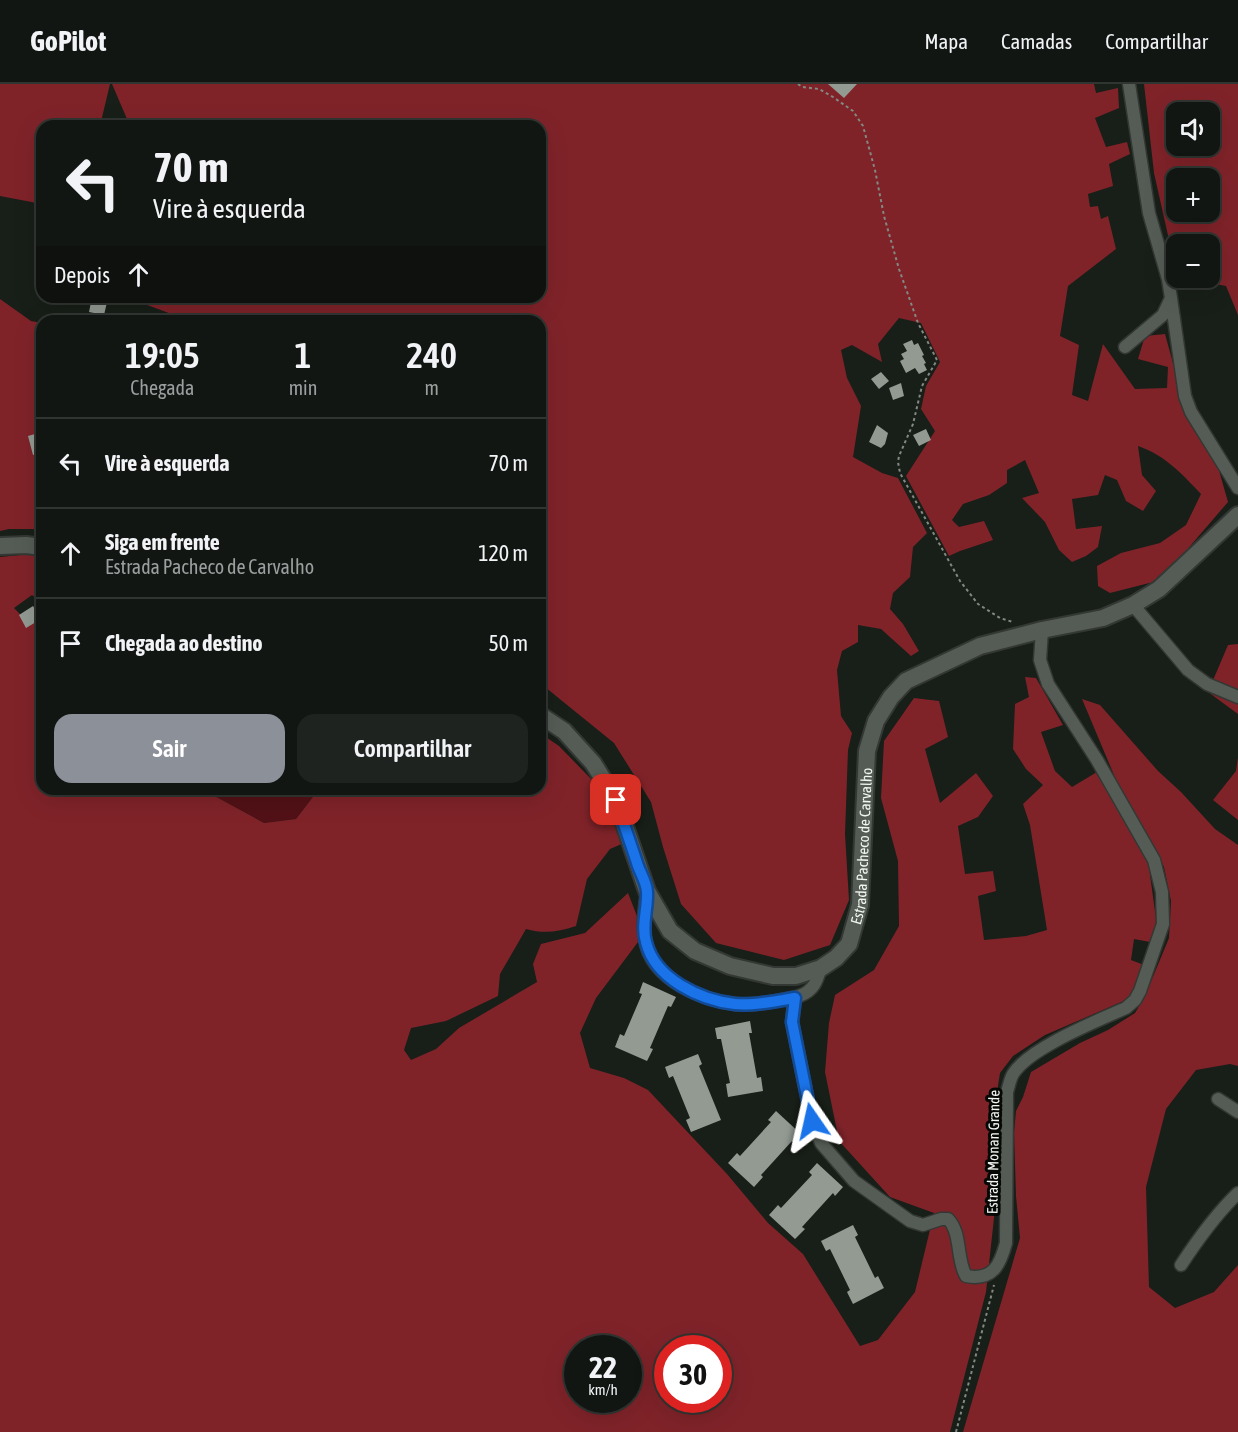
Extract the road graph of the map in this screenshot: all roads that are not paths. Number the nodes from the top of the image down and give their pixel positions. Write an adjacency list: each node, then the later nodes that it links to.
1 (1130, 84): 2 (street)
2 (1171, 298): 3 (street); 4 (street)
3 (1125, 347)
4 (1238, 488)
5 (1238, 514): 8 (main road, Estrada Pacheco de Carvalho)
6 (0, 546): 7 (main road)
7 (36, 546)
8 (1133, 605): 9 (main road, Estrada Pacheco de Carvalho); 10 (street)
9 (1042, 630): 13 (main road, Estrada Pacheco de Carvalho); 14 (street, Estrada Monan Grande)
10 (1238, 697)
11 (546, 719): 12 (main road, Estrada Pacheco de Carvalho)
12 (647, 891): 13 (main road, Estrada Pacheco de Carvalho); 14 (street)
13 (821, 968): 14 (street)
14 (795, 998)
15 (1218, 1099): 16 (street)
16 (1238, 1112)
17 (1238, 1193): 18 (street)
18 (1182, 1265)

